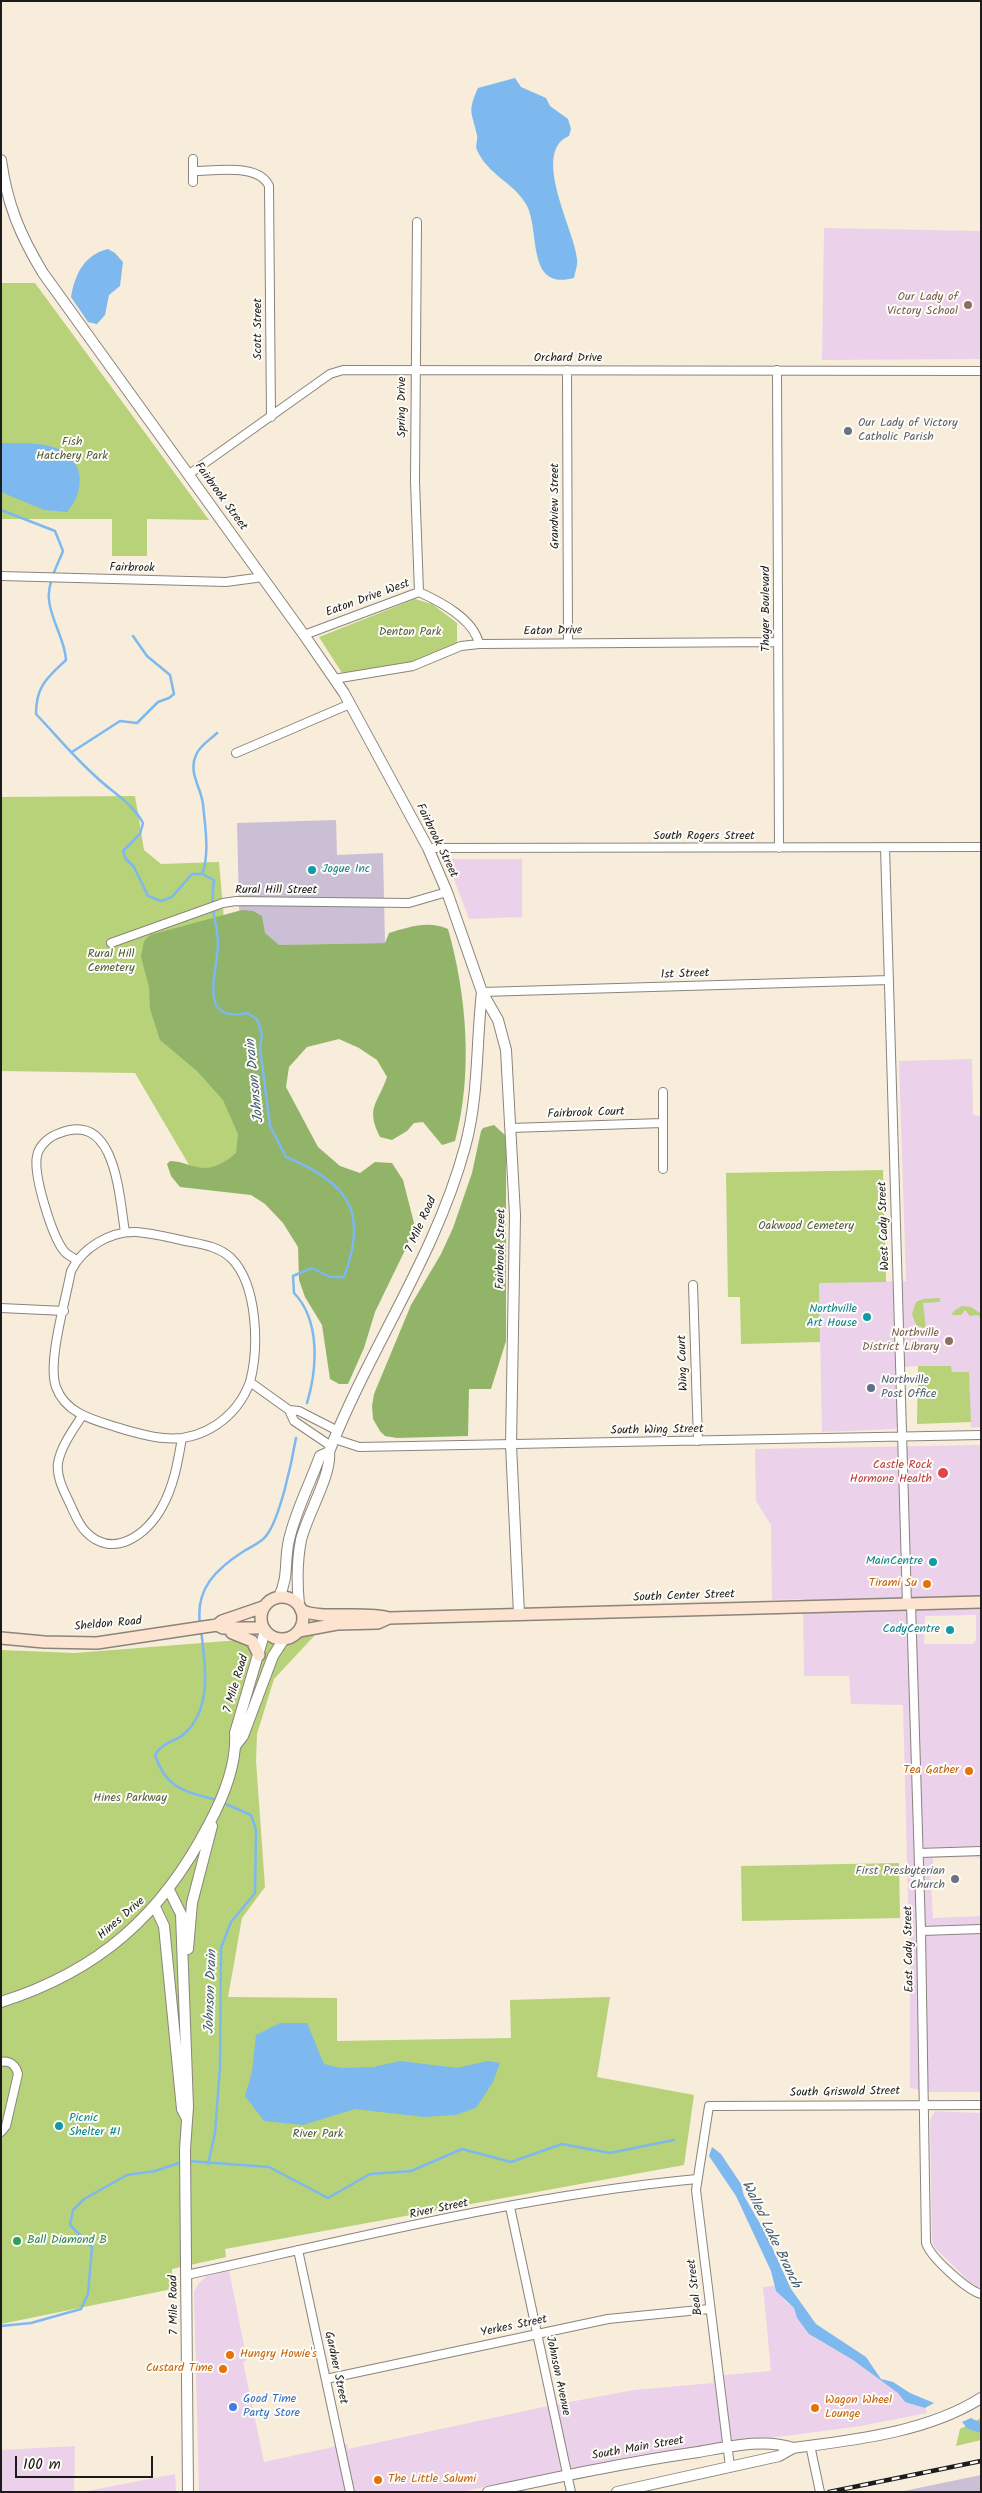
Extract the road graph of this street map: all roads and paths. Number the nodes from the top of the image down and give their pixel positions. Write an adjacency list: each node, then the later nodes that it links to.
1 (193, 159): 3 (street)
2 (1, 160): 11 (street, Fairbrook Street)
3 (193, 171): 4 (street); 10 (street, Scott Street)
4 (193, 182)
5 (417, 222): 6 (street, Spring Drive)
6 (415, 370): 7 (street, Orchard Drive); 10 (street, Orchard Drive); 14 (street, Spring Drive)
7 (567, 370): 8 (street, Orchard Drive); 16 (street, Grandview Street)
8 (777, 370): 9 (street, Orchard Drive); 17 (street, Thayer Boulevard)
9 (981, 370)
10 (270, 417): 11 (street, Orchard Drive)
11 (188, 475): 13 (street, Fairbrook Street)
12 (1, 576): 13 (street, Fairbrook)
13 (263, 577): 15 (street, Fairbrook Street)
14 (419, 592): 15 (street, Eaton Drive West); 18 (street, Eaton Drive West)
15 (304, 635): 19 (street, Fairbrook Street)
16 (568, 642): 17 (street, Eaton Drive); 18 (street, Eaton Drive)
17 (778, 642): 24 (street, Thayer Boulevard)
18 (479, 644): 19 (street, Eaton Drive)
19 (334, 679): 20 (street, Fairbrook Street)
20 (350, 704): 21 (street); 23 (street, Fairbrook Street)
21 (236, 753)
22 (981, 847): 25 (street, South Rogers Street)
23 (428, 848): 24 (street, South Rogers Street); 26 (street, Fairbrook Street)
24 (778, 848): 25 (street, South Rogers Street)
25 (885, 848): 28 (street, West Cady Street)
26 (447, 892): 27 (street, Rural Hill Street); 29 (street, Fairbrook Street)
27 (111, 943)
28 (889, 980): 29 (street, 1st Street); 43 (street, West Cady Street)
29 (482, 992): 32 (street, Fairbrook Street); 46 (street, 7 Mile Road)
30 (663, 1092): 31 (street)
31 (662, 1123): 32 (street, Fairbrook Court); 33 (street)
32 (511, 1128): 47 (street, Fairbrook Street)
33 (663, 1169)
34 (125, 1232): 35 (street); 35 (street); 39 (street)
35 (76, 1260): 38 (street)
36 (694, 1285): 45 (street, Wing Court)
37 (1, 1308): 38 (street)
38 (64, 1311): 41 (street)
39 (250, 1382): 40 (street); 44 (street)
40 (289, 1410): 46 (street); 46 (street)
41 (82, 1416): 44 (street); 44 (street)
42 (981, 1435): 43 (street, South Wing Street)
43 (903, 1436): 45 (street, South Wing Street); 50 (street, West Cady Street)
44 (182, 1438)
45 (698, 1441): 47 (street, South Wing Street)
46 (333, 1442): 47 (street, South Wing Street); 48 (street, 7 Mile Road); 52 (street, 7 Mile Road)
47 (511, 1445): 53 (street, Fairbrook Street)
48 (279, 1597): 51 (main road); 52 (main road)
49 (981, 1602): 50 (main road, South Center Street)
50 (909, 1604): 53 (main road, South Center Street); 64 (street, East Cady Street)
51 (263, 1607): 55 (main road, Sheldon Road); 56 (main road)
52 (300, 1607): 54 (main road, South Center Street); 57 (main road)
53 (518, 1614): 54 (main road, South Center Street)
54 (389, 1618): 57 (main road, South Center Street)
55 (218, 1626): 56 (main road, Sheldon Road); 58 (main road, Sheldon Road); 60 (main road)
56 (264, 1630): 59 (main road); 60 (street, 7 Mile Road)
57 (298, 1631): 59 (main road)
58 (1, 1638)
59 (284, 1639): 61 (street, 7 Mile Road)
60 (259, 1655): 61 (street, 7 Mile Road)
61 (236, 1745): 62 (street, 7 Mile Road)
62 (216, 1810): 65 (street, Hines Drive); 70 (street)
63 (981, 1851): 64 (street)
64 (919, 1853): 68 (street, East Cady Street)
65 (169, 1890): 66 (street, Hines Drive); 70 (street, 7 Mile Road)
66 (155, 1907): 69 (street, Hines Drive); 75 (street, 7 Mile Road)
67 (981, 1929): 68 (street)
68 (921, 1931): 72 (street, East Cady Street)
69 (1, 2002)
70 (184, 2007): 75 (street, 7 Mile Road)
71 (1, 2062): 76 (street)
72 (924, 2104): 73 (street, South Griswold Street); 74 (street, South Griswold Street); 81 (street, East Cady Street)
73 (981, 2105)
74 (709, 2106): 77 (street, Beal Street)
75 (186, 2118): 80 (street, 7 Mile Road)
76 (1, 2132)
77 (697, 2179): 78 (street, River Street); 82 (street, Beal Street)
78 (510, 2207): 79 (street, River Street); 83 (street, Johnson Avenue)
79 (298, 2250): 80 (street, River Street); 84 (street, Gardner Street)
80 (187, 2275): 91 (street, 7 Mile Road)
81 (981, 2294)
82 (709, 2309): 83 (street, Yerkes Street); 87 (street, Beal Street)
83 (536, 2334): 84 (street, Yerkes Street); 90 (street, Johnson Avenue)
84 (326, 2379): 92 (street, Gardner Street)
85 (981, 2398): 86 (street, South Main Street)
86 (810, 2445): 88 (street, South Main Street); 96 (street)
87 (727, 2447): 88 (street, South Main Street); 89 (street, Beal Street); 90 (street, South Main Street)
88 (793, 2448): 89 (street, South Main Street)
89 (730, 2467): 95 (street, South Main Street)
90 (567, 2475): 93 (street, South Main Street); 94 (street, Johnson Avenue)
91 (188, 2492)
92 (350, 2492)
93 (488, 2492)
94 (571, 2492)
95 (617, 2492)
96 (820, 2492)

